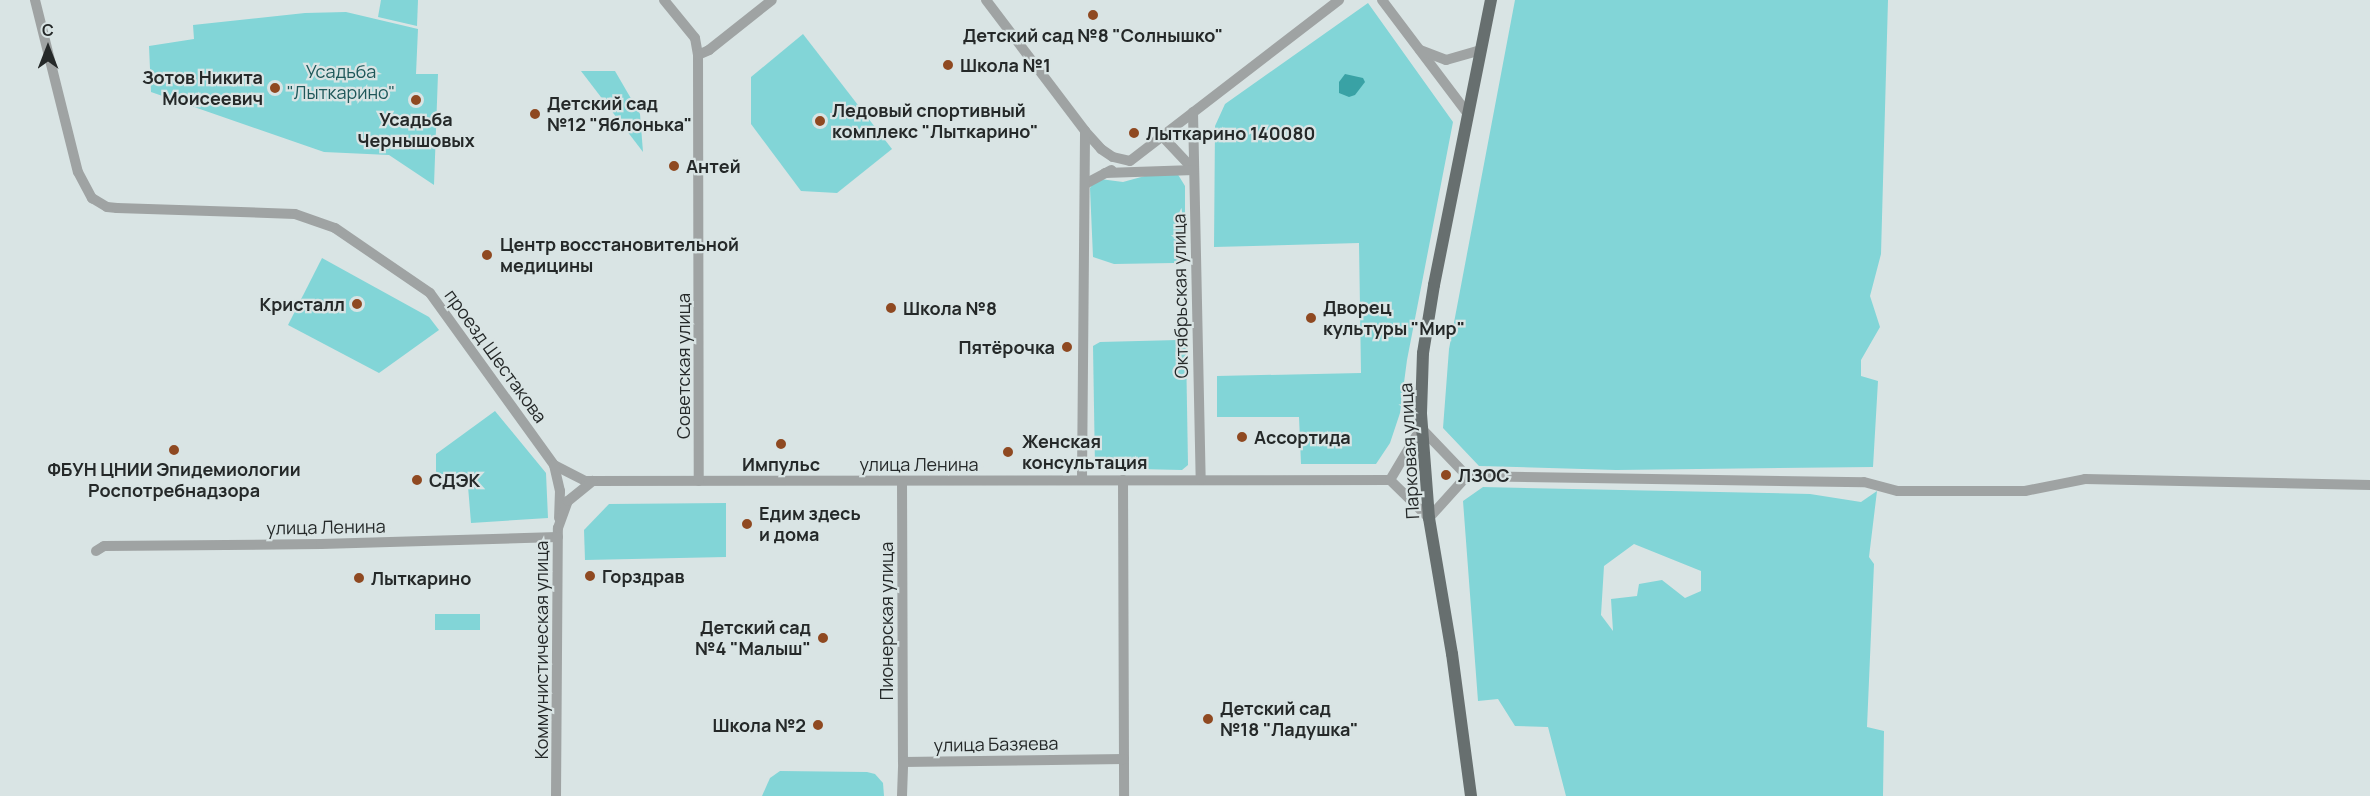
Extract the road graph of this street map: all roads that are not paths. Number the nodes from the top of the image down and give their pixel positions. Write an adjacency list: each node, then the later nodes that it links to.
1 (35, 0): 20 (street, проезд Шестакова)
2 (664, 0): 10 (street)
3 (772, 0): 10 (street)
4 (986, 0): 13 (street)
5 (1339, 0): 11 (street)
6 (1382, 0): 8 (street)
7 (1491, 0): 9 (main road, Парковая улица)
8 (1419, 49): 9 (street); 12 (street)
9 (1480, 50): 12 (main road, Парковая улица)
10 (698, 55): 27 (street, Советская улица)
11 (1193, 112): 14 (street); 16 (street, Октябрьская улица)
12 (1467, 113): 19 (main road, Парковая улица)
13 (1085, 131): 15 (street); 18 (street)
14 (1163, 137): 15 (street); 16 (street)
15 (1134, 158): 17 (street)
16 (1194, 170): 17 (street); 24 (street, Октябрьская улица)
17 (1105, 173): 18 (street)
18 (1085, 184): 22 (street)
19 (1422, 428): 21 (street); 25 (street); 30 (main road, Парковая улица)
20 (554, 465): 26 (street, проезд Шестакова); 31 (street)
21 (1467, 476): 29 (street); 30 (street)
22 (1082, 479): 23 (street, улица Ленина); 28 (street, улица Ленина)
23 (1123, 480): 24 (street, улица Ленина); 33 (street)
24 (1201, 480): 25 (street, улица Ленина)
25 (1390, 480): 30 (street)
26 (593, 481): 27 (street, улица Ленина); 31 (street, Коммунистическая улица)
27 (699, 481): 28 (street, улица Ленина)
28 (902, 481): 34 (street, Пионерская улица)
29 (2370, 485)
30 (1429, 518): 38 (main road, Парковая улица)
31 (558, 532): 32 (street, улица Ленина); 35 (street, Коммунистическая улица)
32 (96, 552)
33 (1124, 759): 34 (street, улица Базяева); 37 (street)
34 (903, 762): 36 (street)
35 (556, 796)
36 (902, 796)
37 (1124, 796)
38 (1471, 796)

